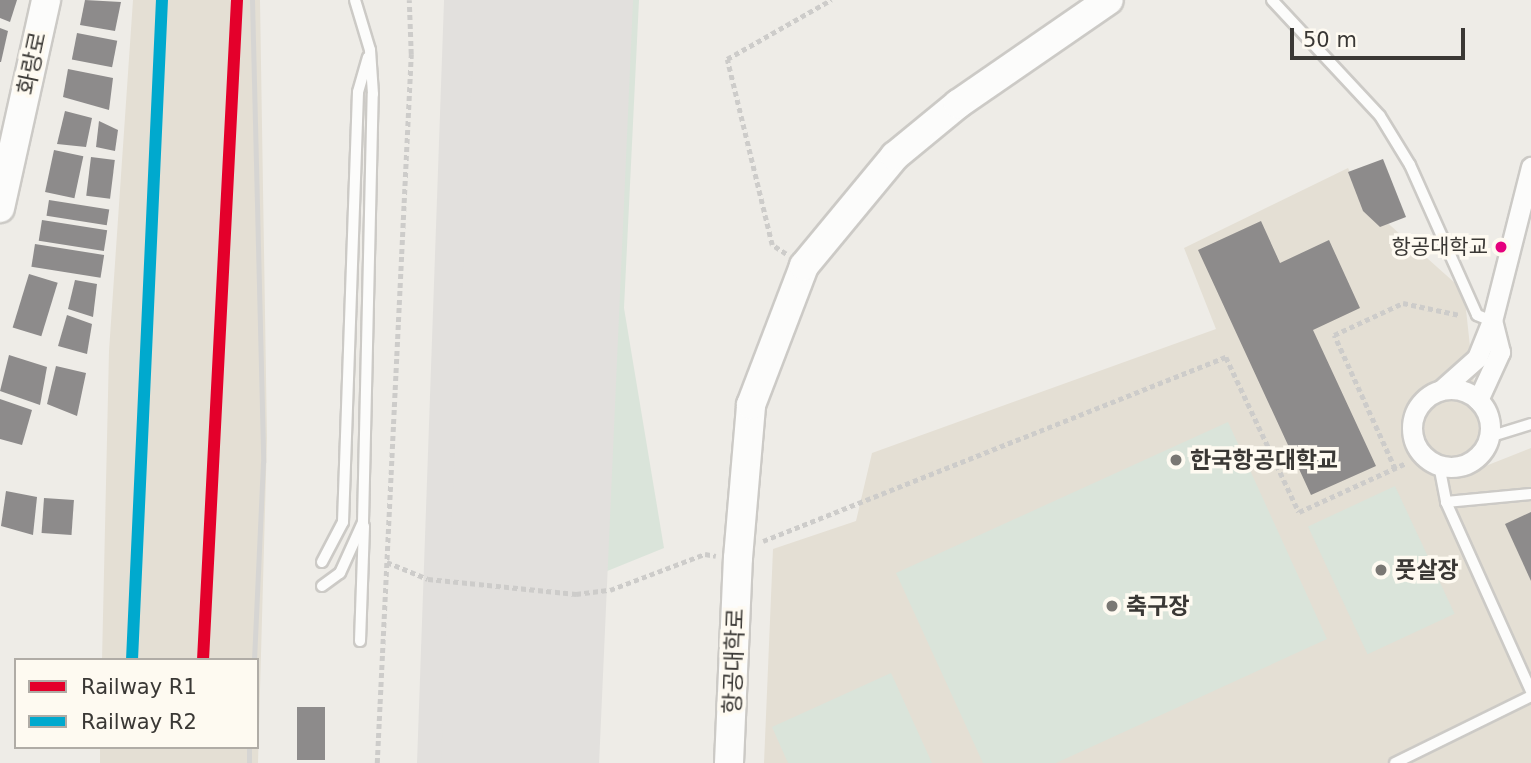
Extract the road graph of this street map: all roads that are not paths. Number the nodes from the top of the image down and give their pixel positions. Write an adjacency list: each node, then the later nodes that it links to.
1 (46, 0): 7 (street, 화랑로)
2 (355, 0): 5 (lane)
3 (1109, 0): 22 (street, 항공대학로)
4 (1272, 0): 8 (lane)
5 (370, 50): 16 (lane); 17 (lane)
6 (1531, 167): 8 (street)
7 (0, 208)
8 (1492, 321): 9 (street); 10 (street)
9 (1441, 390): 10 (street); 13 (street)
10 (1478, 400): 12 (street)
11 (1531, 424): 12 (lane)
12 (1489, 438): 13 (street)
13 (1439, 465): 15 (lane)
14 (1531, 494): 15 (lane)
15 (1446, 502): 20 (lane)
16 (363, 522): 18 (lane); 19 (lane)
17 (322, 562)
18 (322, 586)
19 (360, 641)
20 (1531, 691)
21 (1531, 696): 23 (lane)
22 (729, 763)
23 (1397, 763)

